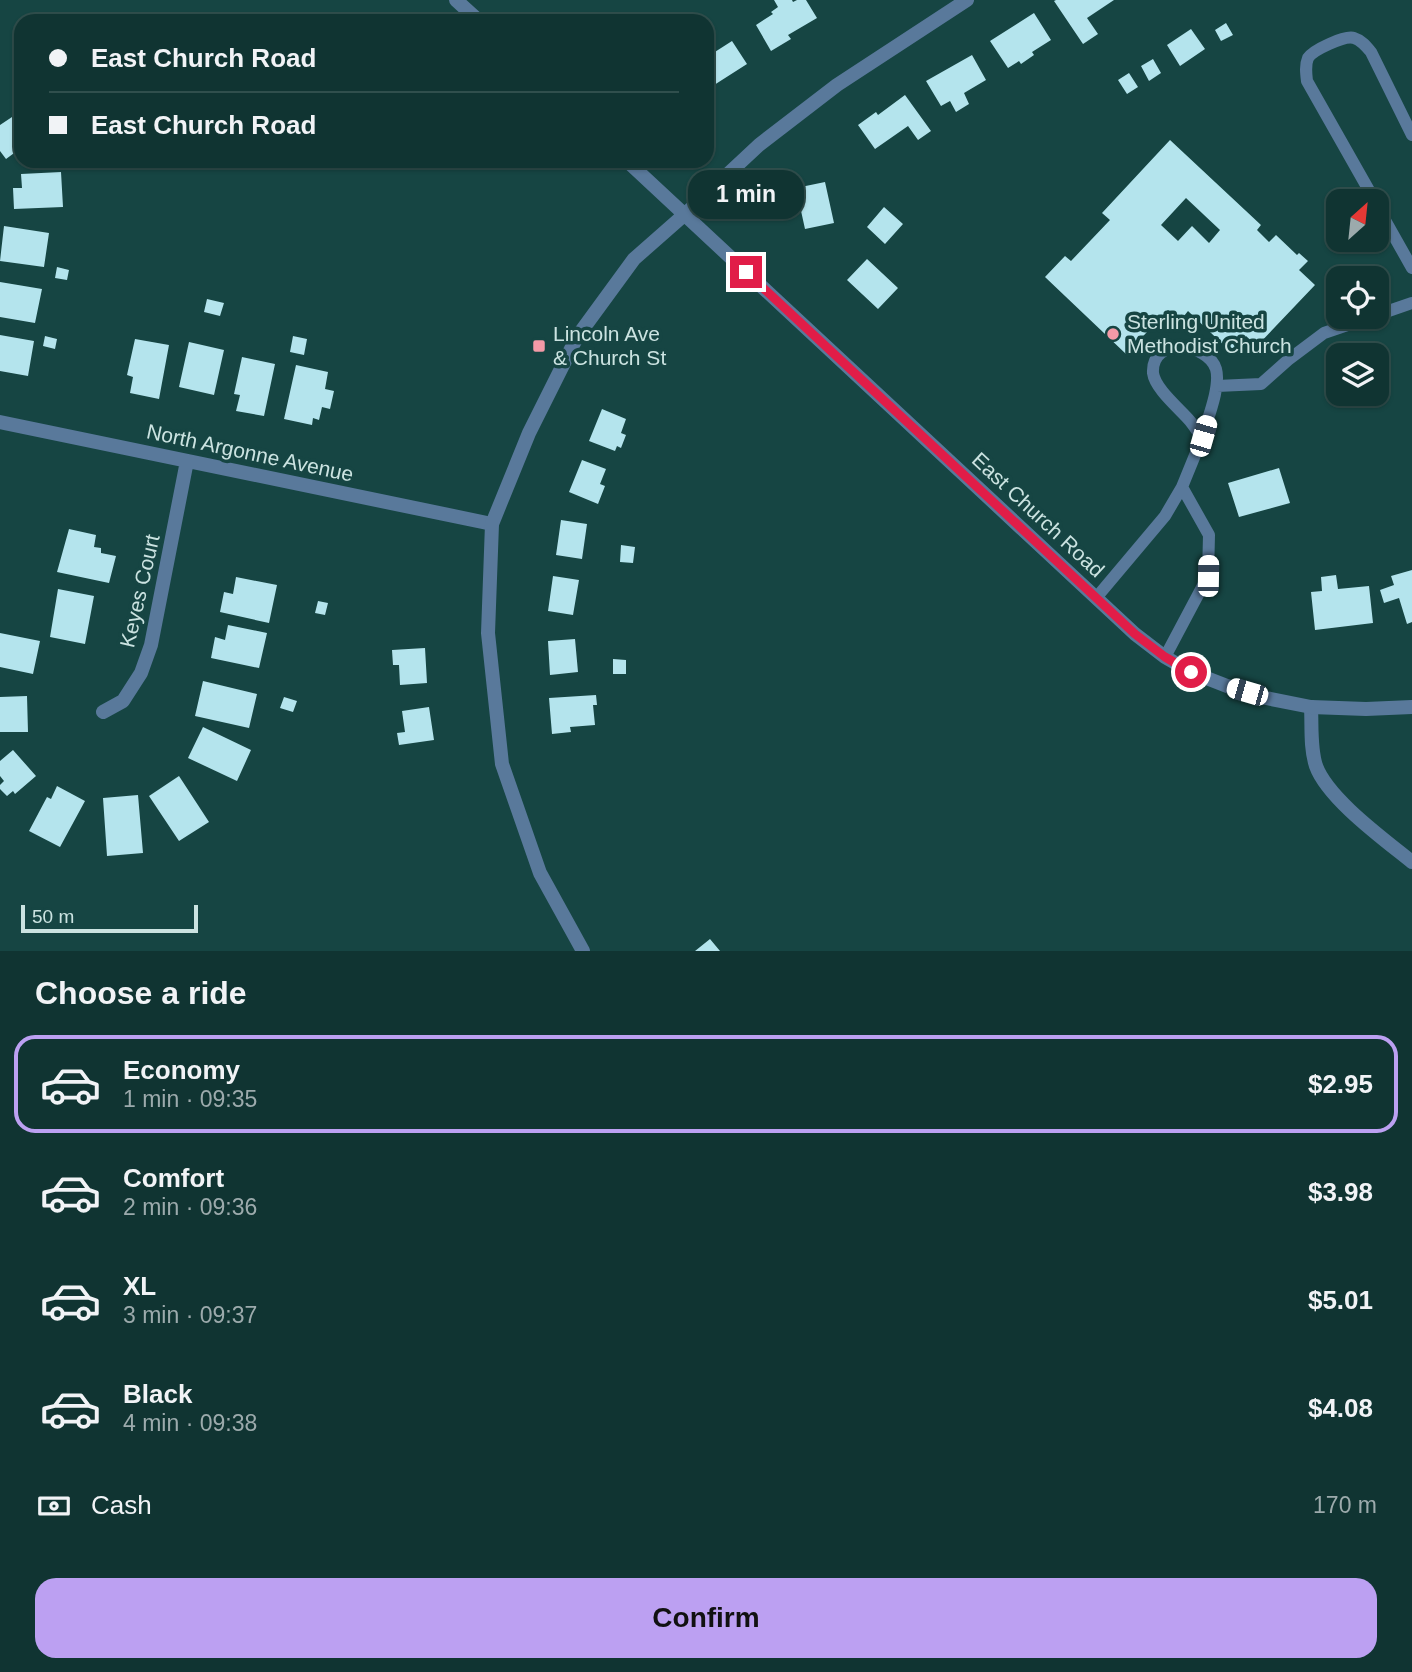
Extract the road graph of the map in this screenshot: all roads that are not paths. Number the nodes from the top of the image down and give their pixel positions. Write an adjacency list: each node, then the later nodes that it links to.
1 (457, 0): 3 (street)
2 (968, 0): 7 (street)
3 (472, 14)
4 (1412, 135): 6 (lane)
5 (634, 168): 7 (street, East Church Road)
6 (1368, 189)
7 (684, 215): 18 (street); 19 (street, East Church Road)
8 (1390, 229): 9 (lane)
9 (1412, 268)
10 (1412, 303): 11 (lane)
11 (1389, 311)
12 (1333, 329): 13 (lane)
13 (1217, 386): 15 (lane); 15 (lane)
14 (0, 422): 16 (street, North Argonne Avenue)
15 (1202, 438): 17 (lane)
16 (187, 461): 18 (street, North Argonne Avenue); 23 (street, Keyes Court)
17 (1182, 487): 19 (lane); 20 (lane)
18 (492, 524): 25 (street)
19 (1096, 598): 20 (street, East Church Road)
20 (1165, 657): 21 (street, East Church Road)
21 (1311, 707): 22 (street, East Church Road); 24 (street)
22 (1412, 707)
23 (103, 712)
24 (1412, 862)
25 (583, 951)

